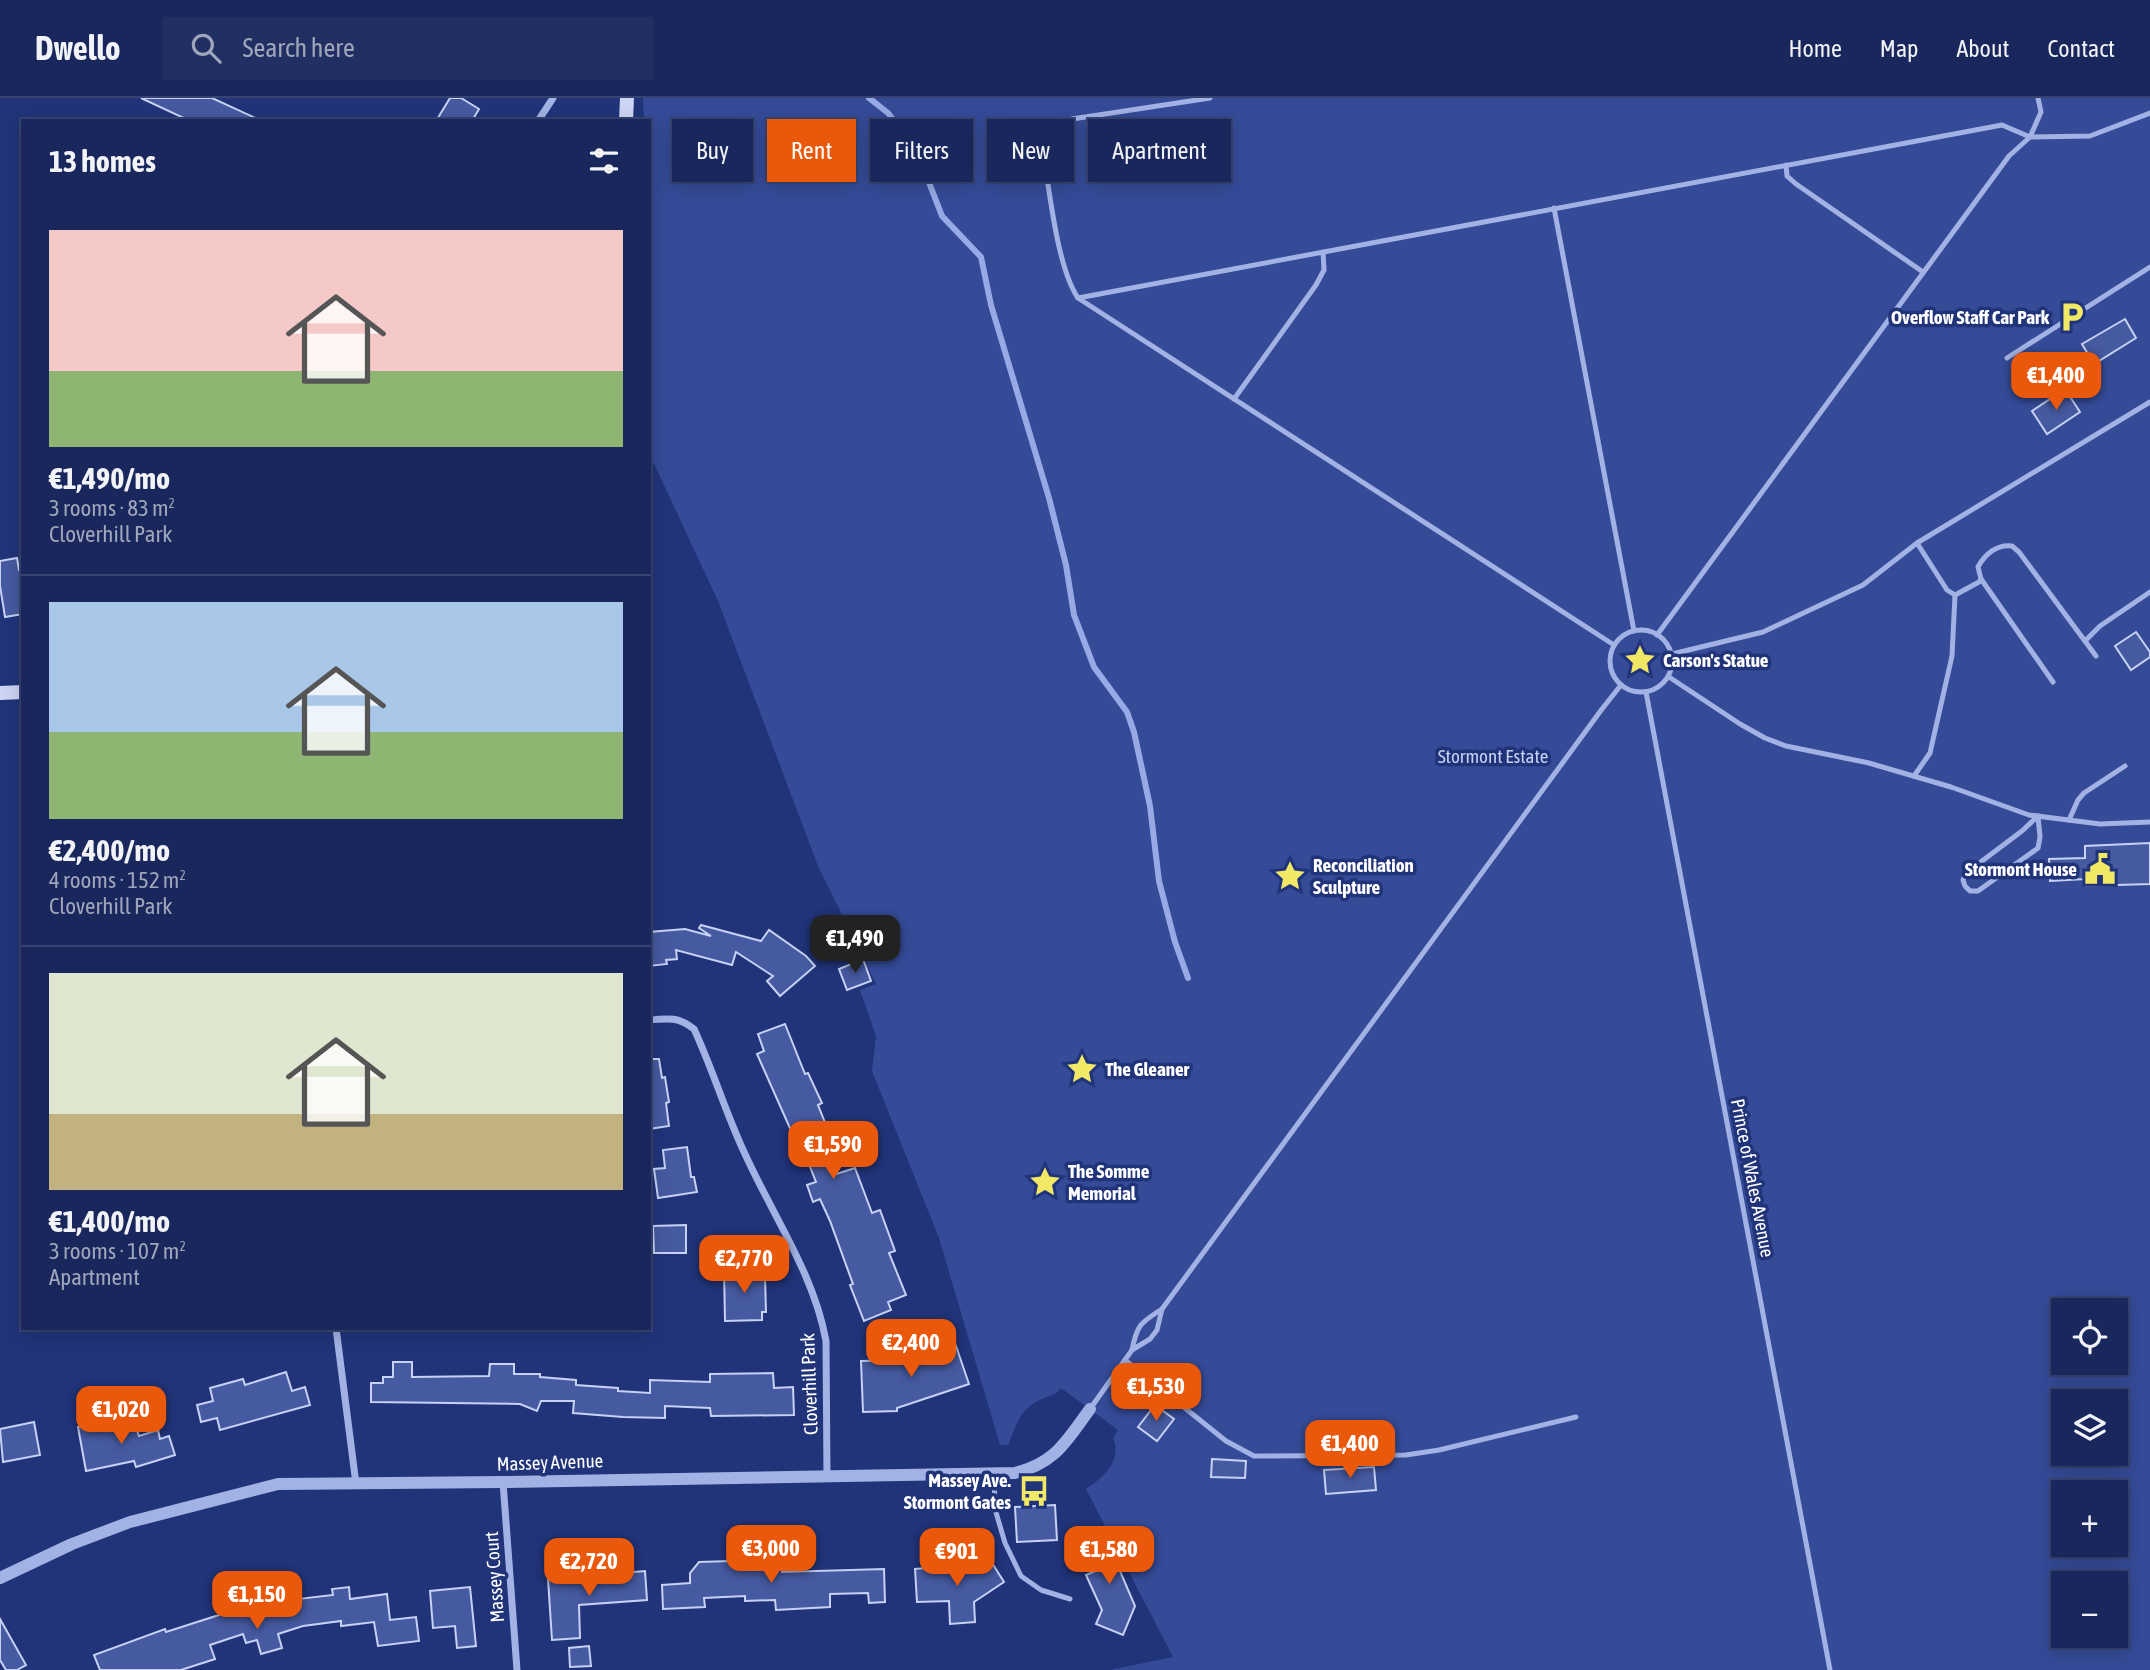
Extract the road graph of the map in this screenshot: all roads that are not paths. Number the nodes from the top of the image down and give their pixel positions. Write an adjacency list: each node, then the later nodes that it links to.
1 (553, 98): 6 (street)
2 (627, 98): 7 (main road)
3 (1210, 98): 14 (lane)
4 (2038, 98): 8 (lane)
5 (2150, 113): 8 (lane)
6 (539, 119)
7 (626, 119)
8 (2029, 137): 9 (lane); 13 (lane)
9 (1786, 165): 10 (lane); 13 (lane)
10 (1554, 208): 11 (lane); 22 (lane)
11 (1323, 252): 14 (lane); 16 (lane)
12 (2150, 267): 15 (lane)
13 (1923, 272): 23 (lane)
14 (1078, 298): 16 (lane)
15 (2007, 358)
16 (1234, 399): 25 (lane)
17 (2150, 402): 18 (lane)
18 (1917, 543): 21 (lane); 26 (lane)
19 (1981, 579): 21 (lane); 24 (lane); 29 (lane)
20 (2150, 593): 24 (lane)
21 (1955, 595): 35 (lane)
22 (1634, 631): 23 (lane); 25 (lane)
23 (1657, 635): 26 (lane)
24 (2085, 641): 27 (lane)
25 (1614, 645): 30 (lane)
26 (1672, 654): 28 (lane)
27 (2096, 656)
28 (1669, 677): 32 (lane); 35 (lane)
29 (2053, 682)
30 (1621, 685): 32 (lane); 40 (lane)
31 (21, 692): 33 (main road)
32 (1646, 692): 53 (lane, Prince of Wales Avenue)
33 (0, 693)
34 (2125, 766): 37 (lane)
35 (1914, 776): 36 (lane)
36 (2038, 816): 36 (lane); 37 (lane)
37 (2069, 820): 38 (lane)
38 (2150, 822)
39 (651, 1020): 47 (street, Cloverhill Park)
40 (1161, 1309): 42 (lane); 42 (lane)
41 (336, 1330): 49 (street)
42 (1132, 1350): 43 (lane)
43 (1125, 1360): 44 (lane); 45 (lane)
44 (1090, 1409): 46 (street, Massey Avenue)
45 (1576, 1417)
46 (994, 1474): 47 (street, Massey Avenue); 51 (lane)
47 (827, 1477): 48 (street, Massey Avenue)
48 (503, 1482): 49 (street, Massey Avenue); 52 (street, Massey Court)
49 (356, 1484): 50 (street, Massey Avenue)
50 (0, 1578)
51 (1070, 1599)
52 (517, 1670)
53 (1830, 1670)

